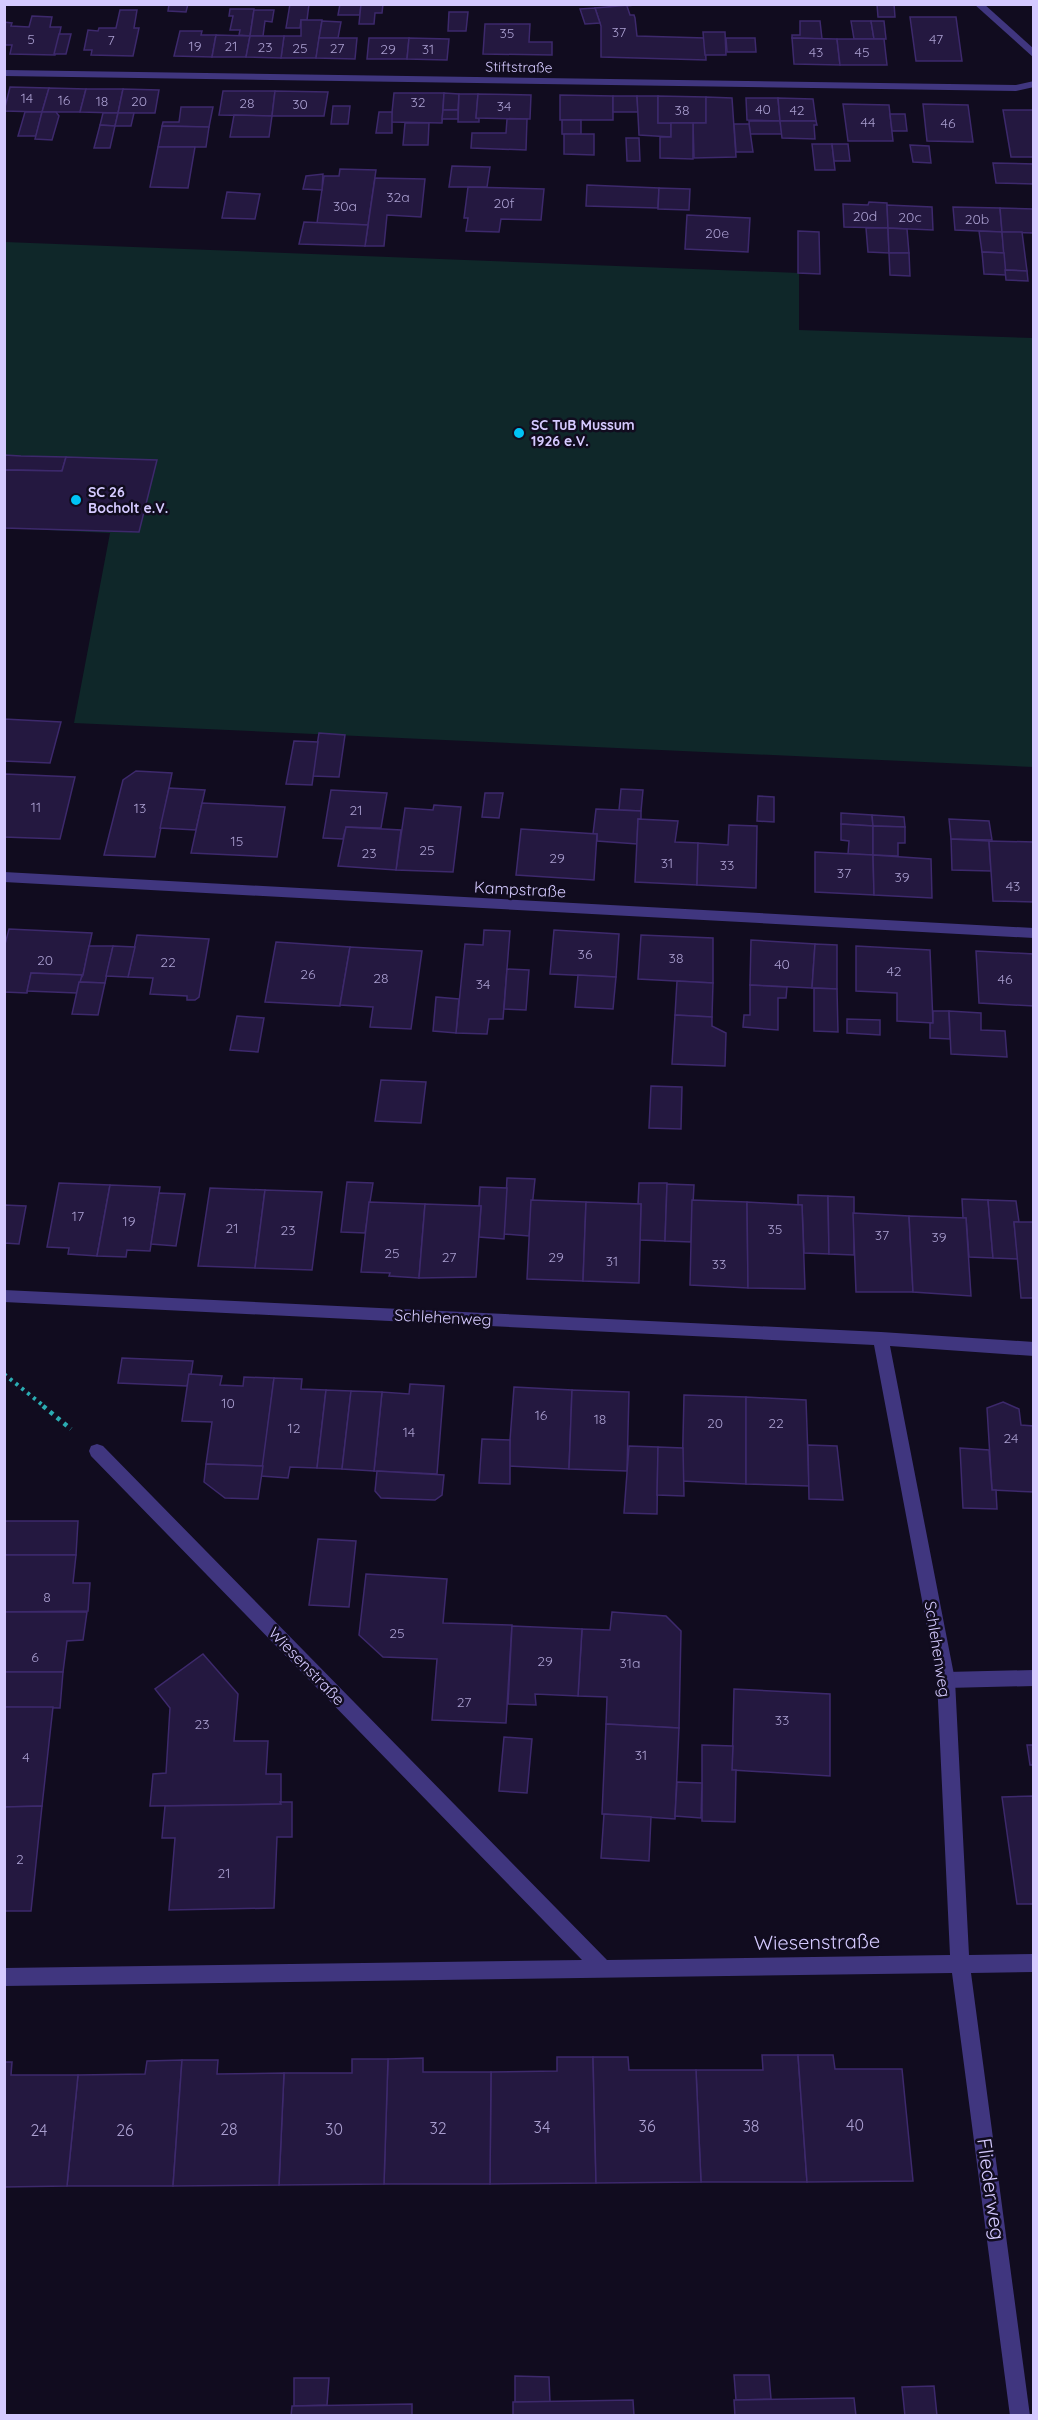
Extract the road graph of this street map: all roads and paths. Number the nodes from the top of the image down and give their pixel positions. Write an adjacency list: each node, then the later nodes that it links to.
1 (978, 4): 2 (street)
2 (1034, 54)
3 (4, 74): 4 (street, Stiftstraße)
4 (1034, 84)
5 (4, 877): 6 (street, Kampstraße)
6 (1034, 933)
7 (4, 1296): 8 (street, Schlehenweg)
8 (881, 1339): 9 (street, Schlehenweg); 13 (street, Schlehenweg)
9 (1034, 1349)
10 (4, 1374): 11 (path)
11 (97, 1451): 16 (street, Wiesenstraße)
12 (1034, 1678): 13 (street)
13 (946, 1680): 14 (street, Schlehenweg)
14 (960, 1963): 15 (street, Wiesenstraße); 16 (street, Wiesenstraße); 18 (street, Fliederweg)
15 (1034, 1963)
16 (602, 1968): 17 (street, Wiesenstraße)
17 (4, 1977)
18 (1020, 2415)

